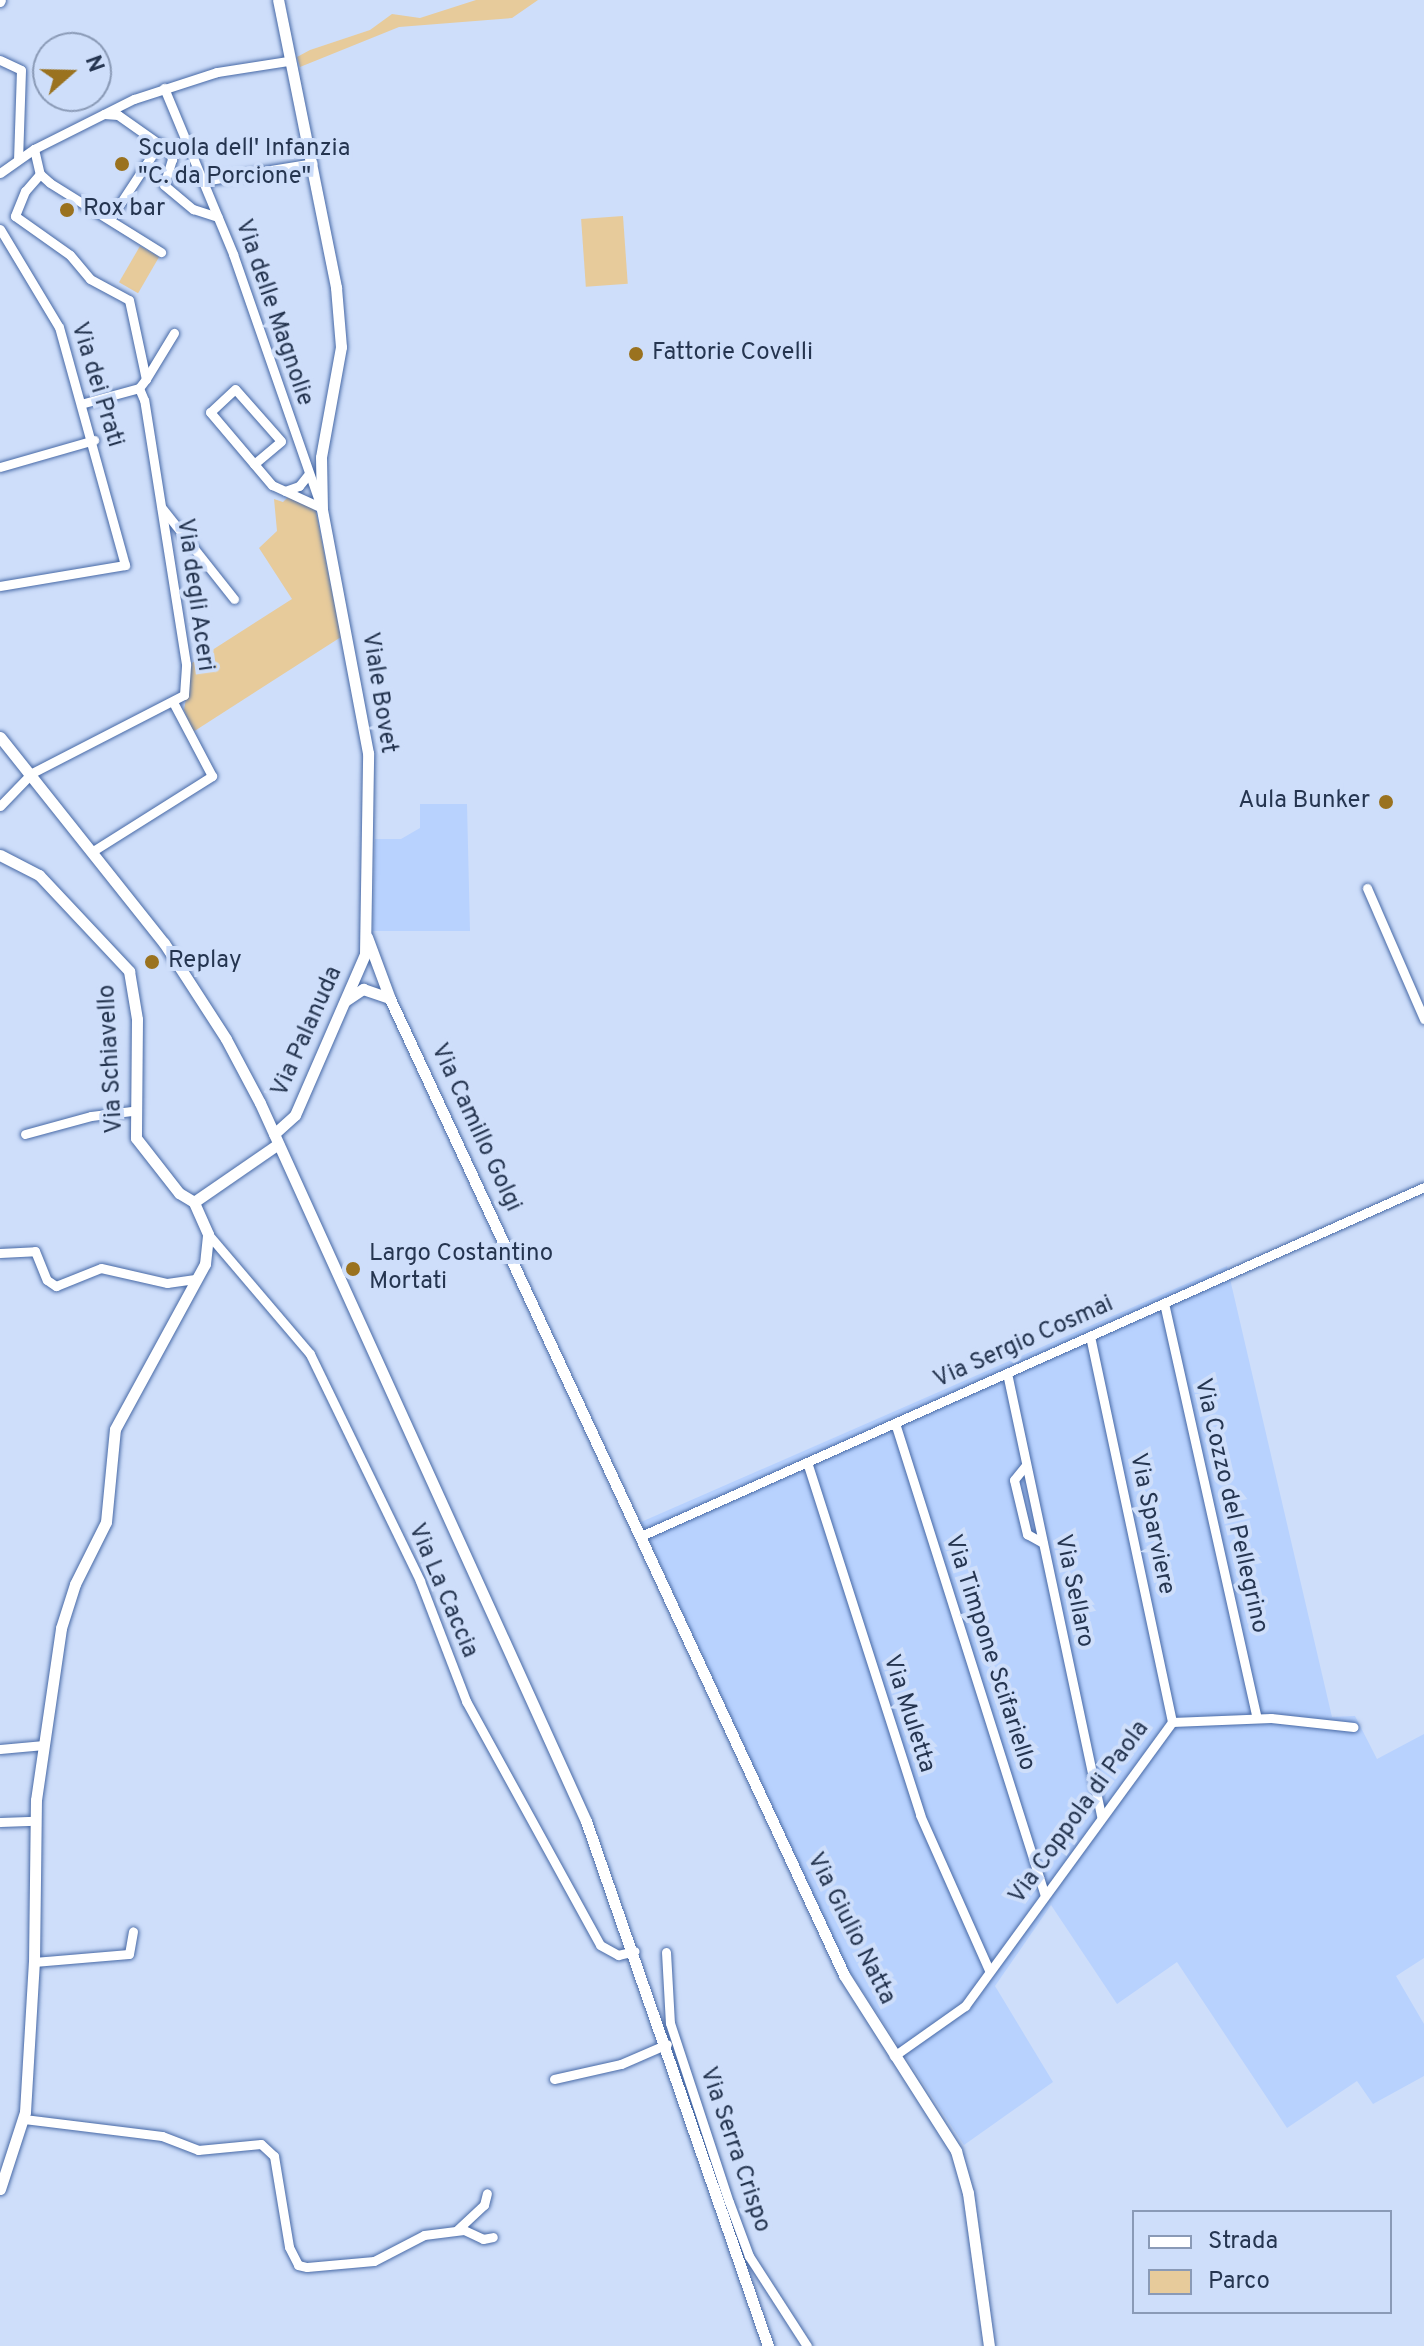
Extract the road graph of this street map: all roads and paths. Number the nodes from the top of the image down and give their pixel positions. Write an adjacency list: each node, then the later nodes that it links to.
1 (278, 0): 3 (street, Viale Bovet)
2 (0, 60): 8 (street)
3 (288, 61): 4 (street); 9 (street, Viale Bovet)
4 (164, 88): 5 (street); 12 (street, Via delle Magnolie)
5 (100, 114): 6 (street); 7 (street)
6 (160, 143): 13 (street); 14 (street)
7 (34, 149): 8 (street); 11 (street)
8 (18, 159): 10 (street)
9 (313, 163): 12 (street); 23 (street, Viale Bovet)
10 (0, 173)
11 (40, 174): 14 (street); 18 (street)
12 (203, 181): 13 (street, Via delle Magnolie)
13 (218, 217): 22 (street, Via delle Magnolie)
14 (110, 219): 16 (street)
15 (0, 229): 20 (street, Via dei Prati)
16 (161, 252)
17 (174, 333): 18 (street)
18 (146, 379): 19 (street)
19 (139, 388): 20 (street); 28 (street, Via degli Aceri)
20 (84, 403): 21 (street, Via dei Prati)
21 (94, 440): 25 (street); 30 (street, Via dei Prati)
22 (297, 443): 23 (street); 26 (street, Via delle Magnolie)
23 (321, 457): 29 (street, Viale Bovet)
24 (254, 464): 24 (street); 27 (street)
25 (0, 467)
26 (308, 475): 27 (street); 29 (street, Via delle Magnolie)
27 (281, 491): 29 (street)
28 (162, 508): 31 (street); 32 (street, Via degli Aceri)
29 (322, 509): 41 (street, Viale Bovet)
30 (0, 586)
31 (234, 599)
32 (174, 704): 36 (street, Via degli Aceri); 38 (street)
33 (0, 737): 35 (street)
34 (0, 747): 35 (street)
35 (14, 755): 36 (street)
36 (32, 773): 37 (street, Via degli Aceri); 38 (street)
37 (0, 806)
38 (93, 851): 47 (street)
39 (0, 855): 45 (street, Via Schiavello)
40 (1367, 888): 44 (street)
41 (367, 937): 42 (street, Via Camillo Golgi); 43 (street, Via Palanuda)
42 (390, 999): 43 (street); 58 (street, Via Camillo Golgi)
43 (344, 1001): 47 (street, Via Palanuda)
44 (1424, 1019)
45 (132, 1111): 46 (street); 49 (street, Via Schiavello)
46 (25, 1134)
47 (276, 1139): 49 (street, Via Palanuda); 69 (street)
48 (1424, 1187): 53 (street, Via Sergio Cosmai)
49 (194, 1202): 50 (street)
50 (208, 1234): 52 (street); 69 (street, Via La Caccia)
51 (0, 1253): 52 (street)
52 (197, 1279): 62 (street)
53 (1164, 1303): 54 (street, Via Sergio Cosmai); 59 (street, Via Cozzo del Pellegrino)
54 (1090, 1336): 55 (street, Via Sergio Cosmai); 60 (street, Via Sparviere)
55 (1007, 1373): 56 (street, Via Sergio Cosmai); 64 (street, Via Sellaro)
56 (895, 1423): 57 (street, Via Sergio Cosmai); 67 (street, Via Timpone Scifariello)
57 (807, 1462): 58 (street, Via Sergio Cosmai); 72 (street, Via Muletta)
58 (641, 1536): 74 (street, Via Giulio Natta)
59 (1257, 1718): 60 (street, Via Coppola di Paola); 61 (street, Via Coppola di Paola)
60 (1172, 1722): 64 (street, Via Coppola di Paola)
61 (1354, 1727)
62 (44, 1745): 63 (street); 65 (street)
63 (0, 1749)
64 (1101, 1817): 67 (street, Via Coppola di Paola)
65 (35, 1821): 66 (street); 71 (street)
66 (0, 1822)
67 (1044, 1894): 72 (street, Via Coppola di Paola)
68 (133, 1931): 71 (street)
69 (635, 1951): 73 (street)
70 (666, 1952): 82 (street, Via Serra Crispo)
71 (34, 1962): 76 (street)
72 (989, 1970): 74 (street, Via Coppola di Paola)
73 (667, 2044): 75 (street); 81 (street)
74 (894, 2056): 83 (street, Via Giulio Natta)
75 (554, 2079)
76 (24, 2116): 77 (street); 79 (street)
77 (0, 2189)
78 (487, 2193): 79 (street)
79 (457, 2230): 80 (street)
80 (493, 2237)
81 (768, 2346)
82 (807, 2346)
83 (989, 2346)

